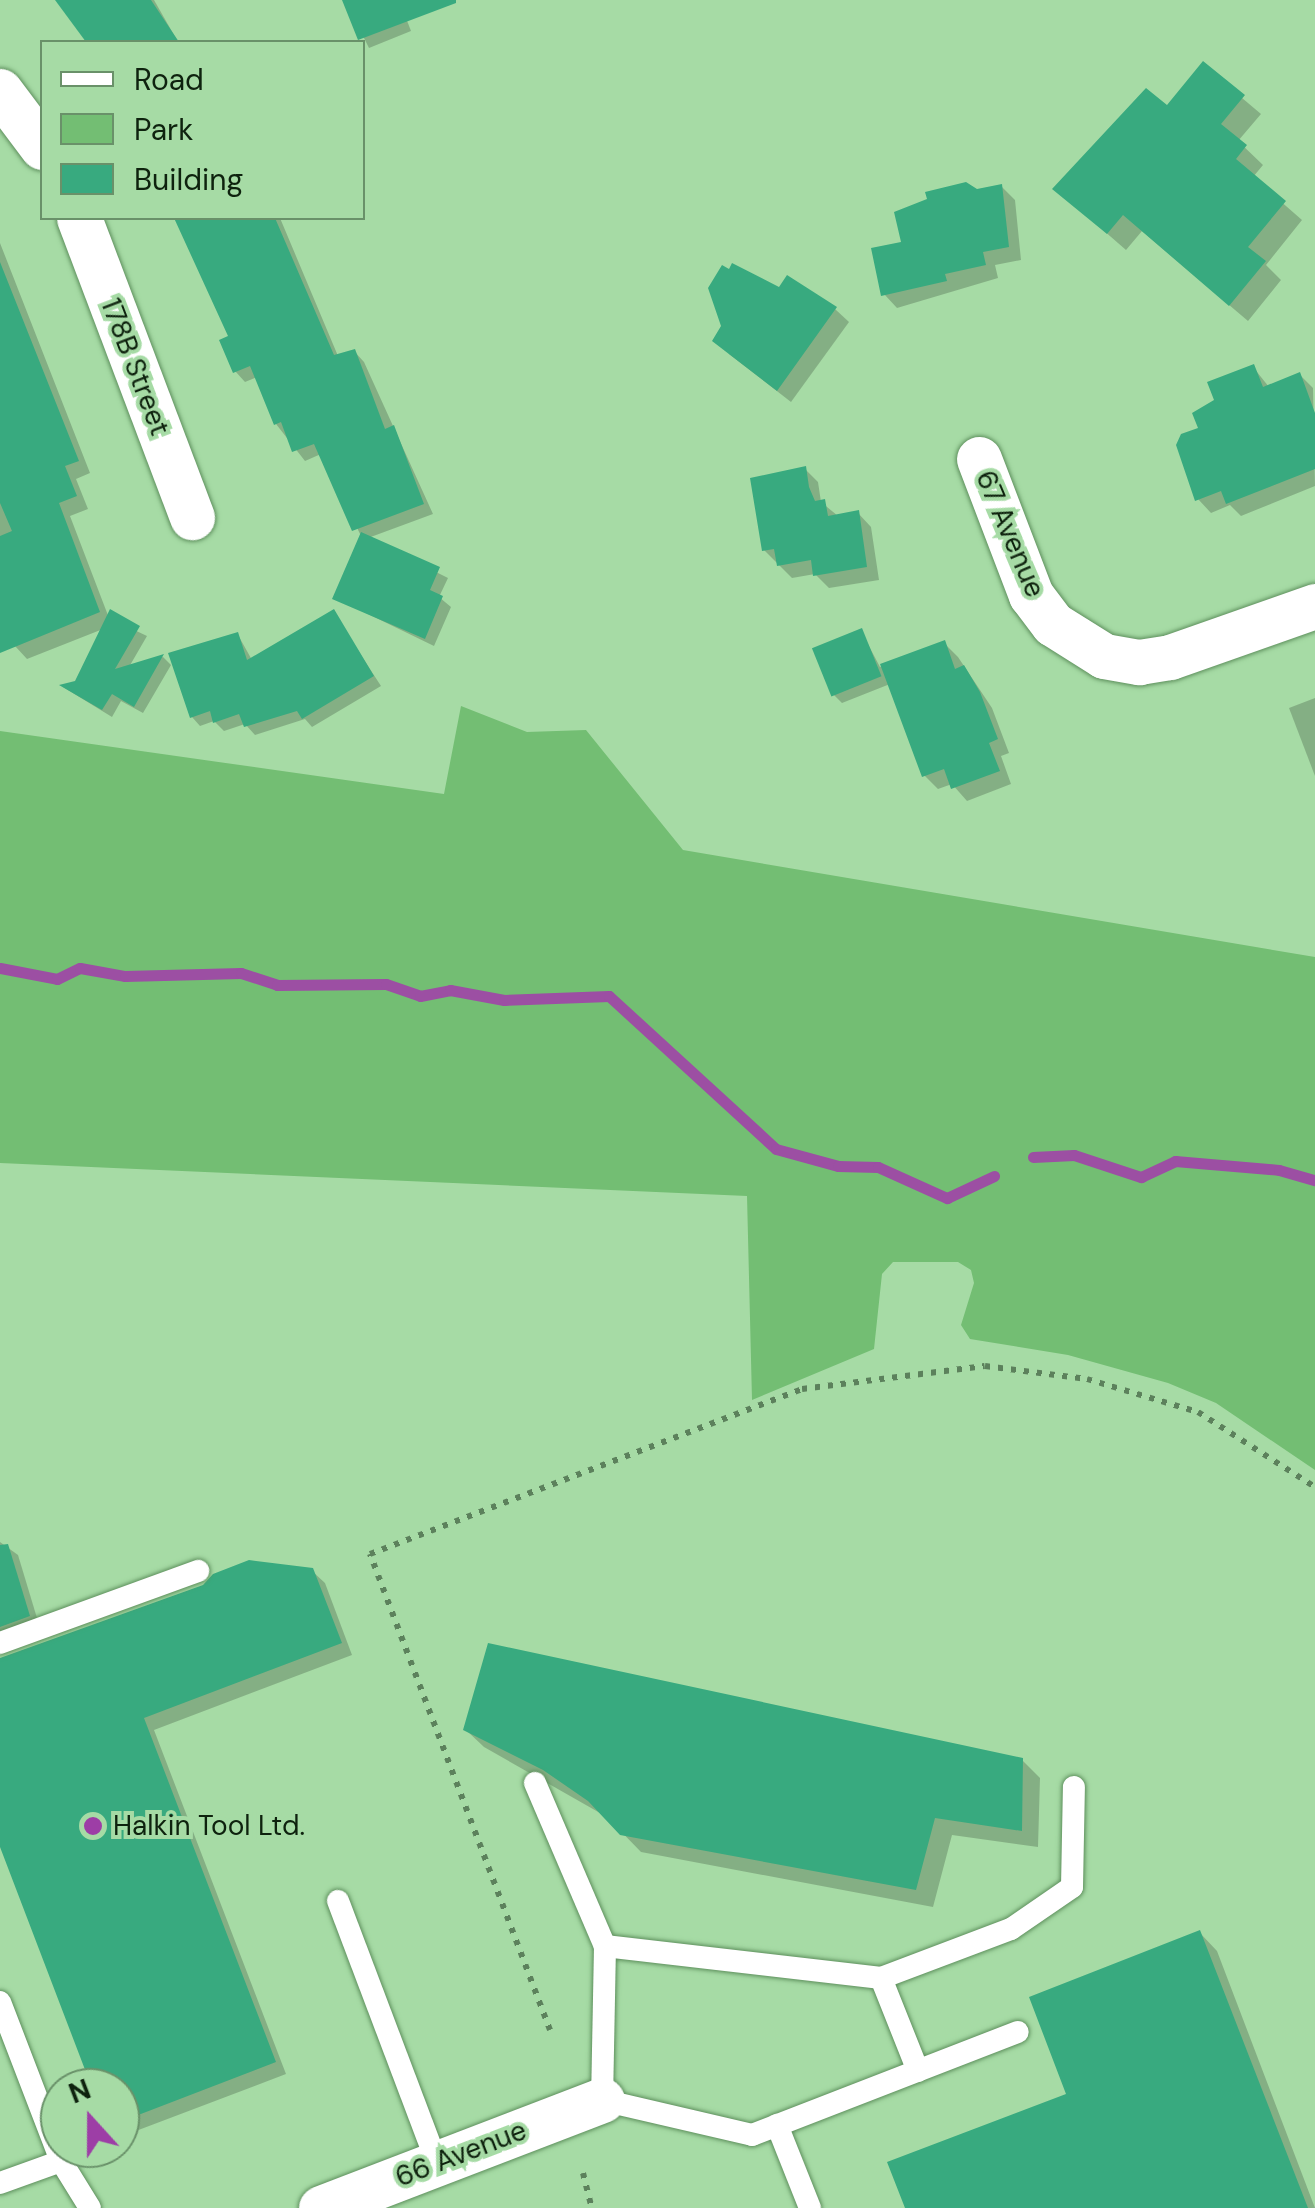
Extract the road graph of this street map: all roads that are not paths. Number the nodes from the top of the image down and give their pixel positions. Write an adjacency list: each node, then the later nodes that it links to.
1 (0, 91): 2 (street)
2 (40, 144)
3 (80, 220): 5 (street, 178B Street)
4 (979, 459): 6 (street, 67 Avenue)
5 (192, 516)
6 (1315, 606)
7 (198, 1570): 8 (lane)
8 (0, 1644)
9 (536, 1784): 12 (lane)
10 (1074, 1787): 13 (lane)
11 (338, 1902): 20 (lane)
12 (605, 1946): 13 (lane); 17 (lane)
13 (881, 1978): 16 (lane)
14 (0, 2002): 18 (lane)
15 (1018, 2032): 16 (lane)
16 (918, 2071): 19 (lane)
17 (602, 2100): 19 (lane); 20 (street, 66 Avenue)
18 (40, 2106)
19 (777, 2125): 26 (lane)
20 (437, 2164): 25 (street, 66 Avenue)
21 (42, 2168): 23 (lane)
22 (65, 2168): 24 (lane)
23 (0, 2183)
24 (90, 2208)
25 (321, 2208)
26 (810, 2208)

